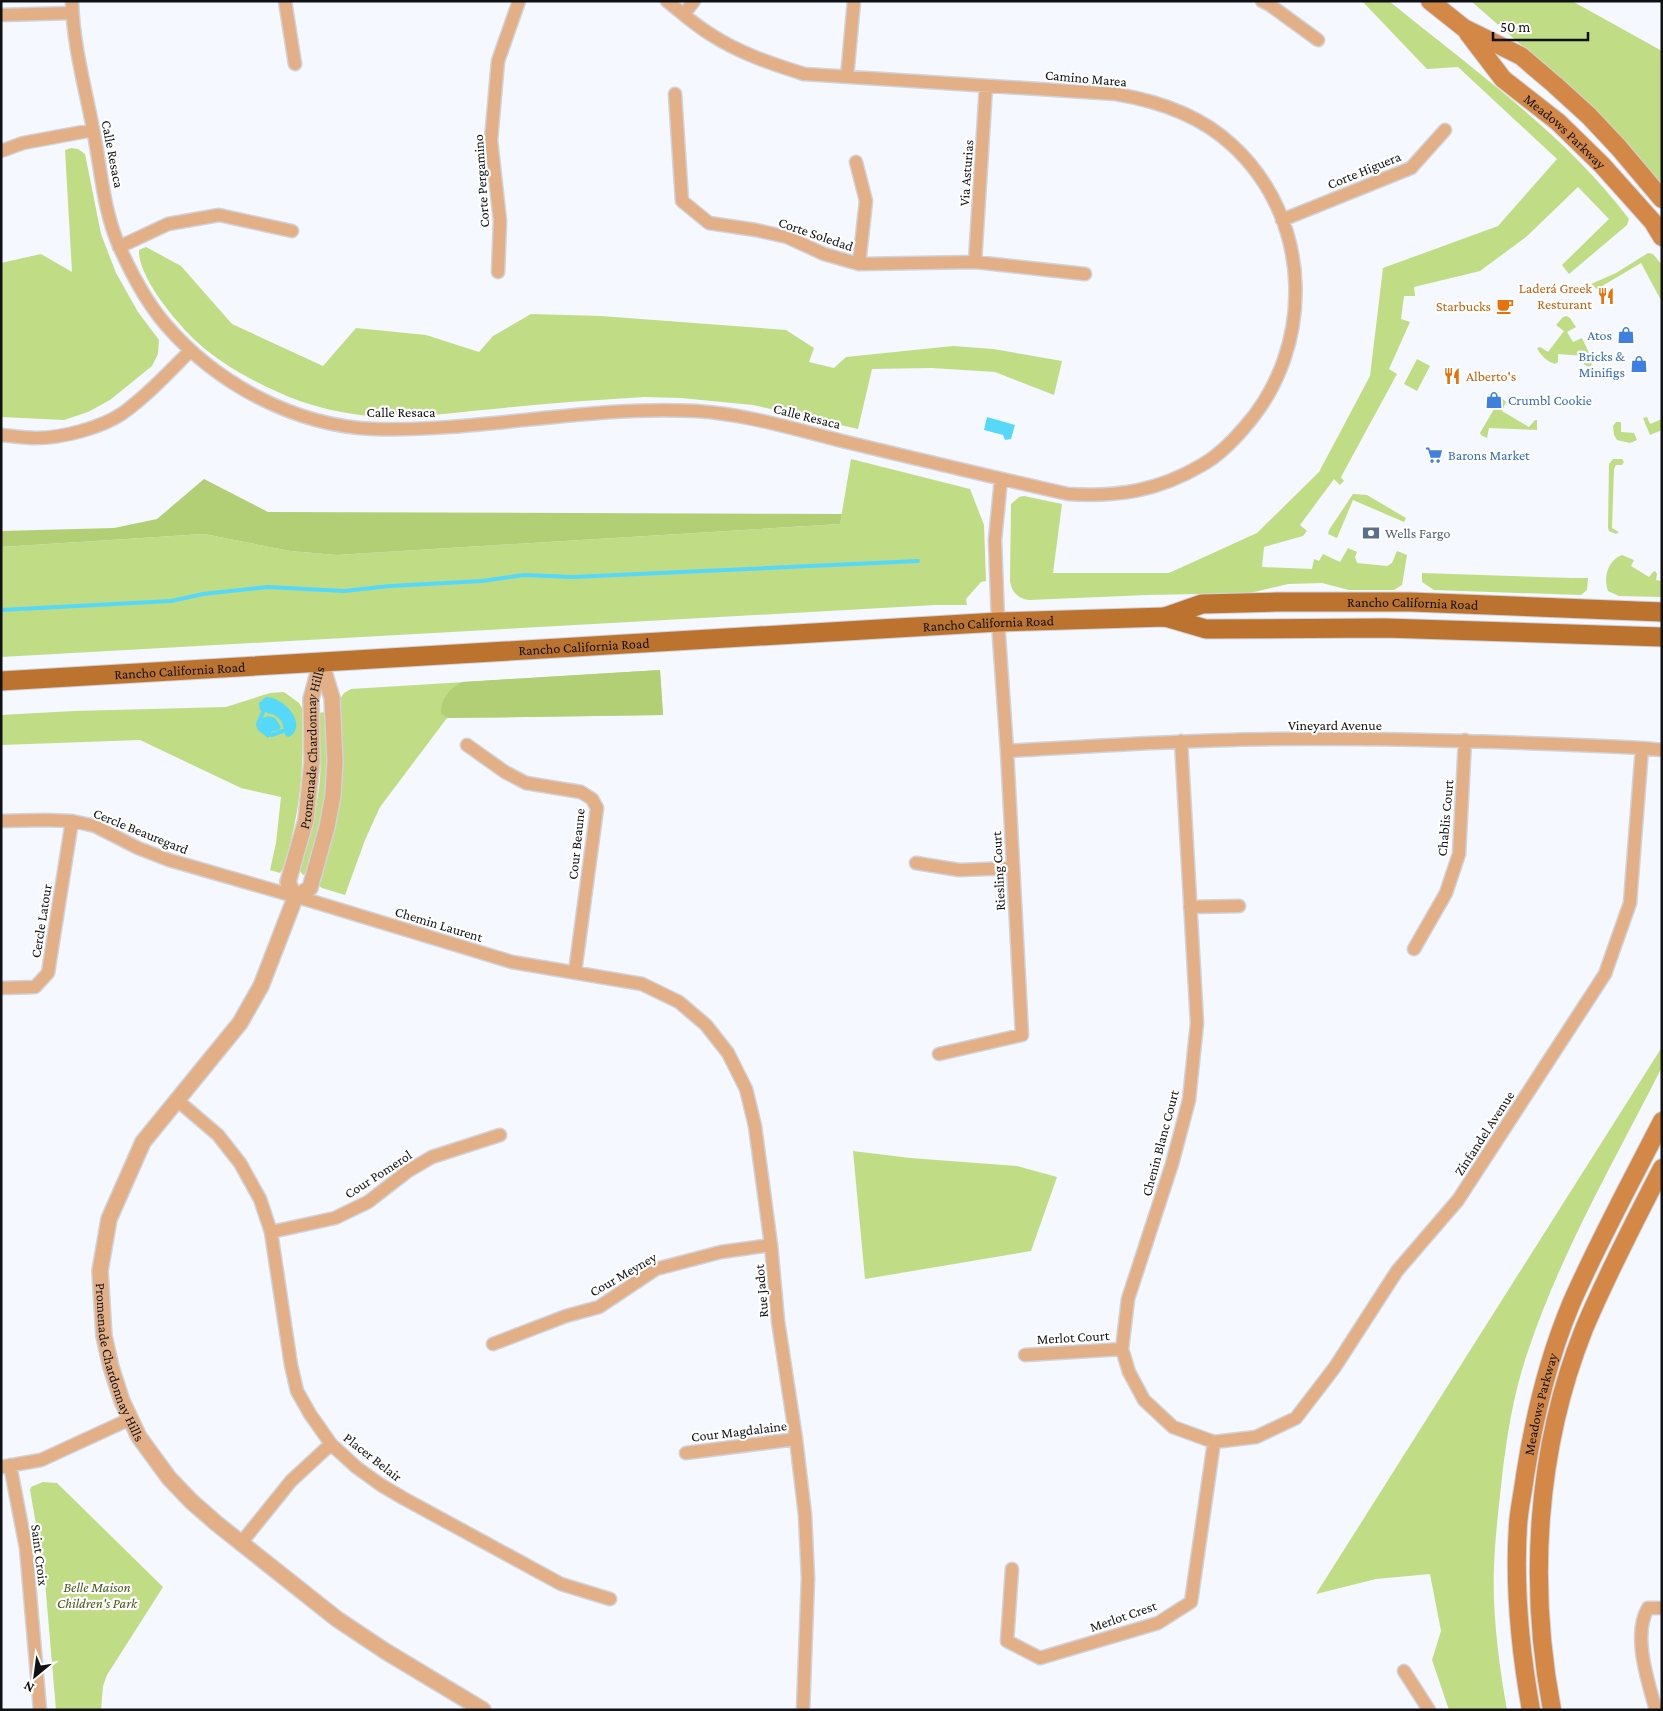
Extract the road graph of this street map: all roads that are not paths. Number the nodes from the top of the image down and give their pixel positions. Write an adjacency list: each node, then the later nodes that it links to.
1 (285, 1): 13 (street)
2 (520, 1): 28 (street, Corte Pergamino)
3 (667, 1): 9 (street, Camino Marea)
4 (694, 1): 9 (street)
5 (854, 1): 14 (street)
6 (1262, 1): 12 (street)
7 (1430, 1): 11 (main road, Meadows Parkway)
8 (72, 7): 10 (street); 17 (street, Calle Resaca)
9 (684, 14): 14 (street, Camino Marea)
10 (1, 15)
11 (1464, 28): 21 (main road, Meadows Parkway); 23 (main road, Meadows Parkway)
12 (1318, 40)
13 (295, 64)
14 (847, 77): 15 (street, Camino Marea)
15 (986, 86): 22 (street, Camino Marea); 26 (street, Via Asturias)
16 (675, 94): 27 (street, Corte Soledad)
17 (93, 130): 19 (street); 25 (street, Calle Resaca)
18 (1445, 130): 22 (street, Corte Higuera)
19 (1, 151)
20 (856, 162): 27 (street)
21 (1662, 199)
22 (1282, 220): 32 (street, Camino Marea)
23 (1659, 224)
24 (292, 230): 25 (street)
25 (119, 247): 30 (street, Calle Resaca)
26 (975, 262): 27 (street, Corte Soledad); 29 (street, Corte Soledad)
27 (860, 264)
28 (498, 272)
29 (1085, 274)
30 (190, 350): 31 (street); 32 (street, Calle Resaca)
31 (1, 435)
32 (1001, 479): 36 (street, Riesling Court)
33 (1411, 602): 34 (main road, Rancho California Road); 35 (main road, Rancho California Road); 37 (main road)
34 (1662, 612)
35 (1165, 617): 36 (main road, Rancho California Road); 37 (main road, Rancho California Road)
36 (998, 622): 39 (main road, Rancho California Road); 46 (street, Riesling Court)
37 (1277, 628): 38 (main road, Rancho California Road)
38 (1662, 637)
39 (321, 662): 40 (main road, Rancho California Road); 51 (street, Promenade Chardonnay Hills); 51 (street, Promenade Chardonnay Hills)
40 (1, 681)
41 (1465, 740): 42 (street, Vineyard Avenue); 44 (street, Vineyard Avenue); 54 (street, Chablis Court)
42 (1182, 741): 46 (street, Vineyard Avenue); 53 (street, Chenin Blanc Court)
43 (467, 745): 55 (street, Cour Beaune)
44 (1642, 748): 45 (street, Vineyard Avenue); 69 (street, Zinfandel Avenue)
45 (1662, 750)
46 (1007, 751): 50 (street, Riesling Court)
47 (72, 821): 48 (street, Cercle Beauregard); 51 (street, Cercle Beauregard); 56 (street, Cercle Latour)
48 (1, 822)
49 (916, 863): 50 (street)
50 (1013, 868): 57 (street, Riesling Court)
51 (295, 898): 55 (street, Chemin Laurent); 58 (street, Promenade Chardonnay Hills)
52 (1239, 906): 53 (street)
53 (1190, 907): 65 (street, Chenin Blanc Court)
54 (1414, 949)
55 (575, 972): 63 (street, Rue Jadot)
56 (1, 988)
57 (939, 1054)
58 (177, 1100): 62 (street, Placer Belair); 67 (street, Promenade Chardonnay Hills)
59 (1662, 1121): 82 (main road, Meadows Parkway)
60 (500, 1135): 62 (street, Cour Pomerol)
61 (1662, 1168): 83 (main road, Meadows Parkway)
62 (271, 1232): 70 (street, Placer Belair)
63 (771, 1245): 64 (street, Cour Meyney); 68 (street, Rue Jadot)
64 (493, 1344)
65 (1122, 1349): 66 (street, Merlot Court); 69 (street, Chenin Blanc Court)
66 (1025, 1355)
67 (130, 1419): 72 (street); 73 (street, Promenade Chardonnay Hills)
68 (796, 1439): 71 (street, Cour Magdalaine); 80 (street, Rue Jadot)
69 (1214, 1442): 74 (street, Merlot Crest)
70 (331, 1444): 73 (street); 75 (street, Placer Belair)
71 (686, 1452)
72 (6, 1466): 78 (street, Saint Croix)
73 (241, 1543): 79 (street, Promenade Chardonnay Hills)
74 (1012, 1569)
75 (610, 1599)
76 (1662, 1608): 84 (street)
77 (1404, 1671): 81 (street)
78 (40, 1710)
79 (483, 1710)
80 (803, 1710)
81 (1429, 1710)
82 (1531, 1710)
83 (1552, 1710)
84 (1656, 1710)

